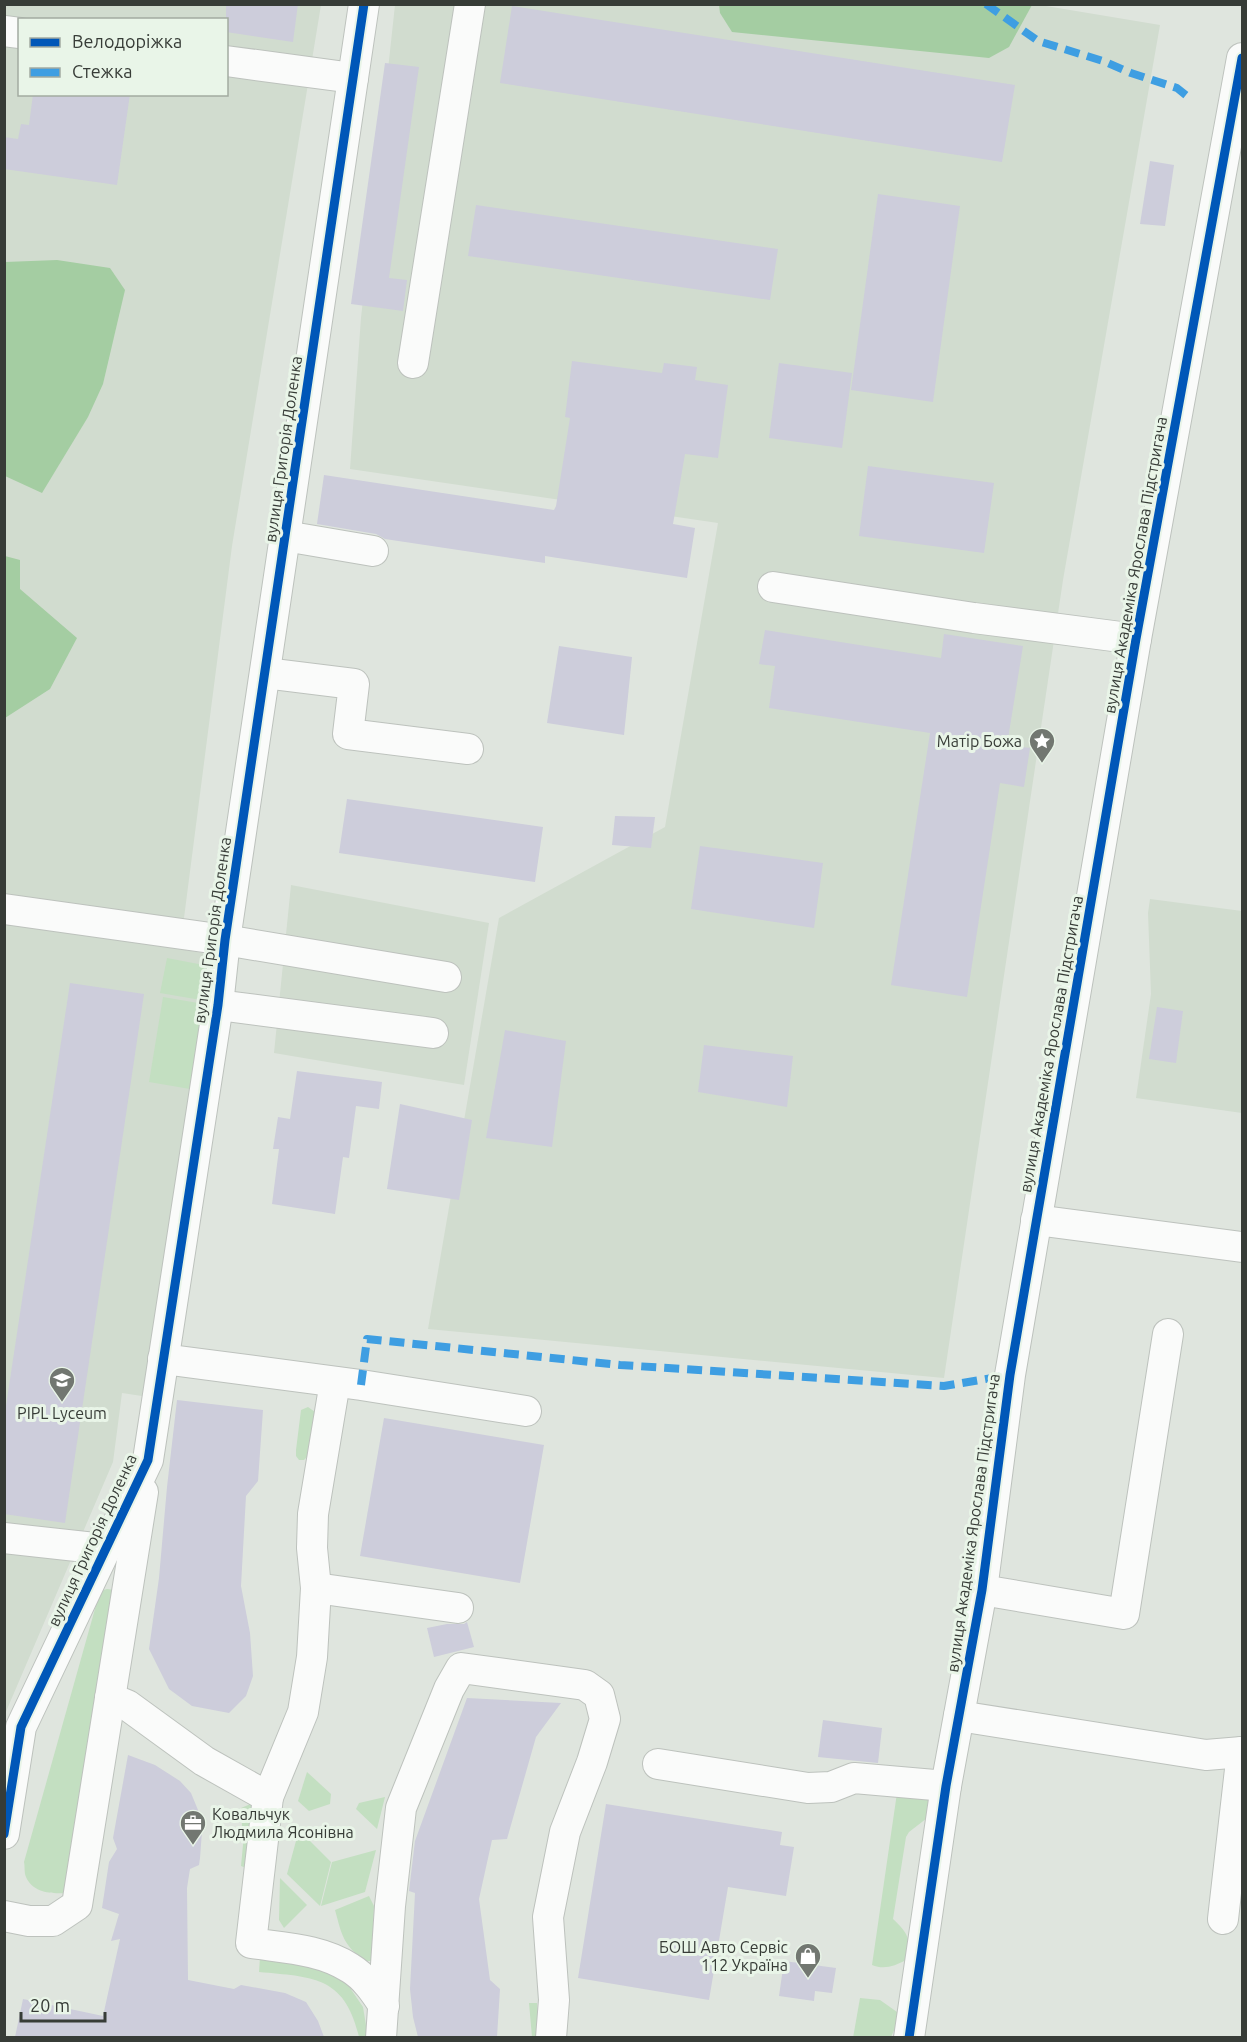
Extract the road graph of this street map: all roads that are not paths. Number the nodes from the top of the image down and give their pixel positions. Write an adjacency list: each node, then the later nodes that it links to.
1 (364, 4): 5 (street, вулиця Григорія Доленка)
2 (470, 4): 6 (street)
3 (1242, 58): 10 (street, вулиця Академіка Ярослава Підстригача)
4 (228, 61): 5 (street)
5 (353, 78): 7 (street, вулиця Григорія Доленка)
6 (412, 363)
7 (285, 536): 8 (street); 11 (street, вулиця Григорія Доленка)
8 (374, 551)
9 (773, 587): 10 (street)
10 (1136, 639): 18 (street, вулиця Академіка Ярослава Підстригача)
11 (265, 673): 12 (street); 14 (street, вулиця Григорія Доленка)
12 (468, 749)
13 (4, 909): 14 (street)
14 (225, 940): 15 (street); 16 (street, вулиця Григорія Доленка)
15 (446, 977)
16 (218, 1005): 17 (street); 21 (street, вулиця Григорія Доленка)
17 (433, 1034)
18 (1036, 1220): 19 (street); 28 (street, вулиця Академіка Ярослава Підстригача)
19 (1242, 1247)
20 (1168, 1334): 28 (street)
21 (163, 1359): 22 (street); 24 (street, вулиця Григорія Доленка)
22 (335, 1382): 23 (street); 27 (street)
23 (526, 1411)
24 (148, 1460): 26 (street, вулиця Григорія Доленка); 30 (street)
25 (4, 1538): 26 (street)
26 (104, 1550): 36 (street, вулиця Григорія Доленка)
27 (316, 1588): 29 (street); 35 (street)
28 (982, 1590): 31 (street, вулиця Академіка Ярослава Підстригача)
29 (458, 1608)
30 (110, 1698): 35 (street); 37 (street)
31 (959, 1716): 32 (street); 34 (street, вулиця Академіка Ярослава Підстригача)
32 (1242, 1752): 38 (street)
33 (658, 1764): 34 (street)
34 (946, 1786): 42 (street, вулиця Академіка Ярослава Підстригача)
35 (268, 1797): 39 (street)
36 (4, 1834)
37 (4, 1916)
38 (1223, 1919)
39 (384, 2006): 40 (street); 41 (street)
40 (381, 2037)
41 (551, 2037)
42 (909, 2037)

